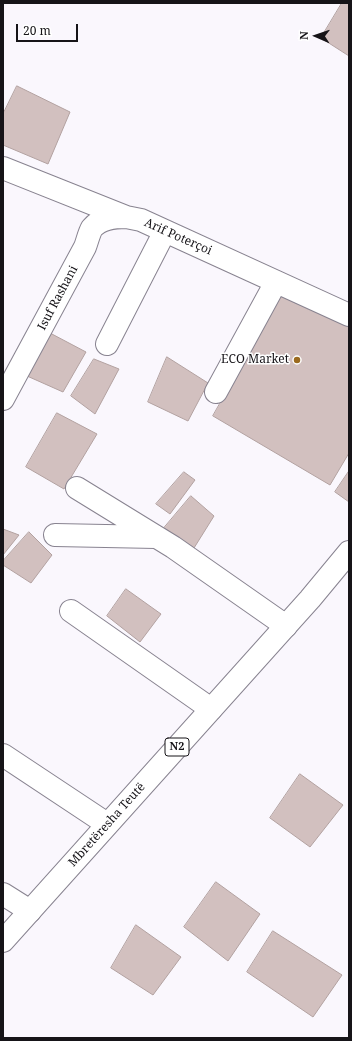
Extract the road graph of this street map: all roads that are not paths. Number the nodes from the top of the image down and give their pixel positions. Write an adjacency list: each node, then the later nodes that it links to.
1 (3, 168): 2 (street, Arif Poterçoi)
2 (126, 217): 3 (street, Arif Poterçoi); 8 (street, Isuf Rashani)
3 (165, 231): 4 (street, Arif Poterçoi); 6 (street)
4 (276, 282): 5 (street, Arif Poterçoi); 7 (street)
5 (349, 316)
6 (107, 344)
7 (216, 392)
8 (3, 399)
9 (78, 488): 11 (street)
10 (55, 535): 11 (street)
11 (165, 542): 14 (street)
12 (349, 552): 14 (street, Mbretëresha Teutë / N2)
13 (72, 611): 15 (street)
14 (286, 626): 15 (street, Mbretëresha Teutë / N2)
15 (210, 709): 17 (street, Mbretëresha Teutë / N2)
16 (3, 755): 17 (street)
17 (108, 824): 19 (street, Mbretëresha Teutë / N2)
18 (3, 894): 19 (street)
19 (30, 911): 20 (street, Mbretëresha Teutë / N2)
20 (3, 941)

